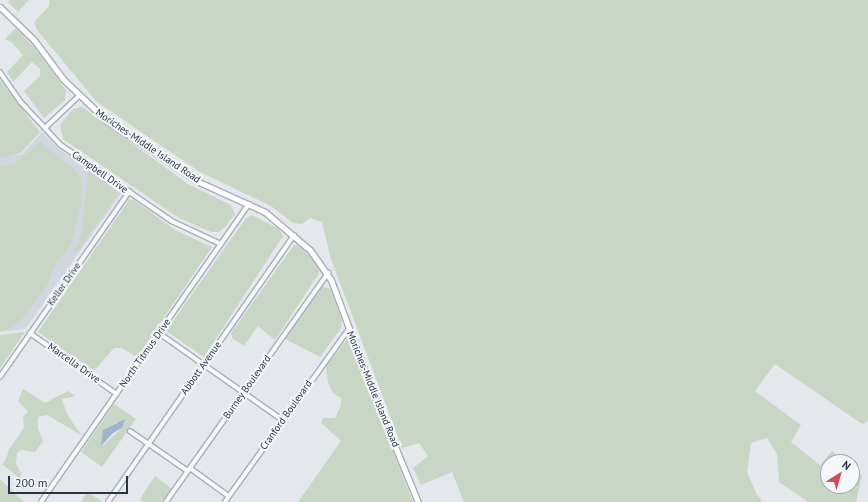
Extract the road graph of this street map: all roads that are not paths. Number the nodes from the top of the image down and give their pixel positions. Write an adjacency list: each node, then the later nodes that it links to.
1 (0, 7): 3 (main road, Moriches-Middle Island Road)
2 (0, 72): 4 (street, Campbell Drive)
3 (79, 96): 4 (street); 6 (main road, Moriches-Middle Island Road)
4 (45, 128): 5 (street, Campbell Drive)
5 (129, 192): 8 (street, Campbell Drive); 11 (street, Keller Drive)
6 (249, 204): 7 (main road, Moriches-Middle Island Road); 8 (street, North Titmus Drive)
7 (294, 235): 9 (main road, Moriches-Middle Island Road); 13 (street, Abbott Avenue)
8 (221, 244): 12 (street, North Titmus Drive)
9 (328, 273): 10 (main road, Moriches-Middle Island Road); 15 (street, Burney Boulevard)
10 (349, 329): 17 (street, Cranford Boulevard); 26 (main road, Moriches-Middle Island Road)
11 (30, 332): 14 (street, Keller Drive); 16 (street, Marcella Drive)
12 (159, 333): 13 (street); 16 (street, North Titmus Drive)
13 (204, 365): 15 (street); 19 (street, Abbott Avenue)
14 (0, 377)
15 (243, 393): 17 (street); 20 (street, Burney Boulevard)
16 (117, 394): 22 (street, North Titmus Drive)
17 (283, 420): 21 (street, Cranford Boulevard)
18 (130, 431): 19 (street)
19 (149, 444): 20 (street); 23 (street, Abbott Avenue)
20 (189, 470): 21 (street); 24 (street, Burney Boulevard)
21 (229, 496): 25 (street, Cranford Boulevard)
22 (42, 502)
23 (108, 502)
24 (166, 502)
25 (225, 502)
26 (418, 502)

